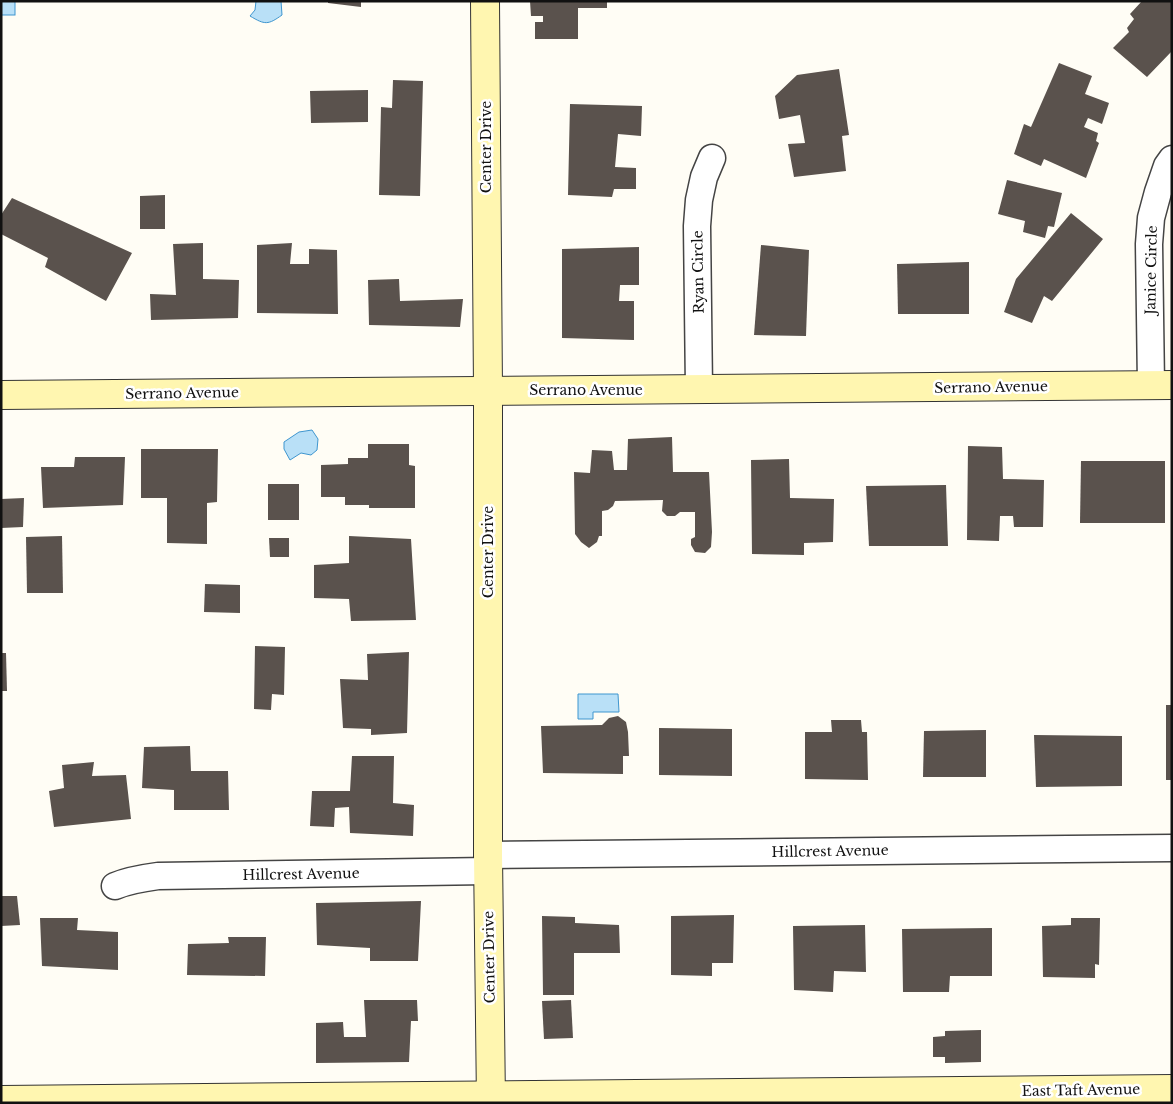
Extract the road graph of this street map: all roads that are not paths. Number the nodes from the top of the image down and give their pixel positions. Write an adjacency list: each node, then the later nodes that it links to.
1 (484, 1): 6 (street, Center Drive)
2 (712, 158): 5 (street, Ryan Circle)
3 (1172, 159): 4 (street, Janice Circle)
4 (1161, 385): 5 (street, Serrano Avenue)
5 (699, 389): 6 (street, Serrano Avenue)
6 (488, 390): 7 (street, Serrano Avenue); 9 (street, Center Drive)
7 (1, 395)
8 (1172, 848): 9 (street, Hillcrest Avenue)
9 (488, 863): 10 (street, Hillcrest Avenue); 13 (street, Center Drive)
10 (115, 886)
11 (1172, 1089): 12 (street, East Taft Avenue)
12 (1119, 1096): 13 (street, East Taft Avenue)
13 (491, 1099): 15 (street, East Taft Avenue)
14 (1, 1100): 15 (street, East Taft Avenue)
15 (40, 1101)

